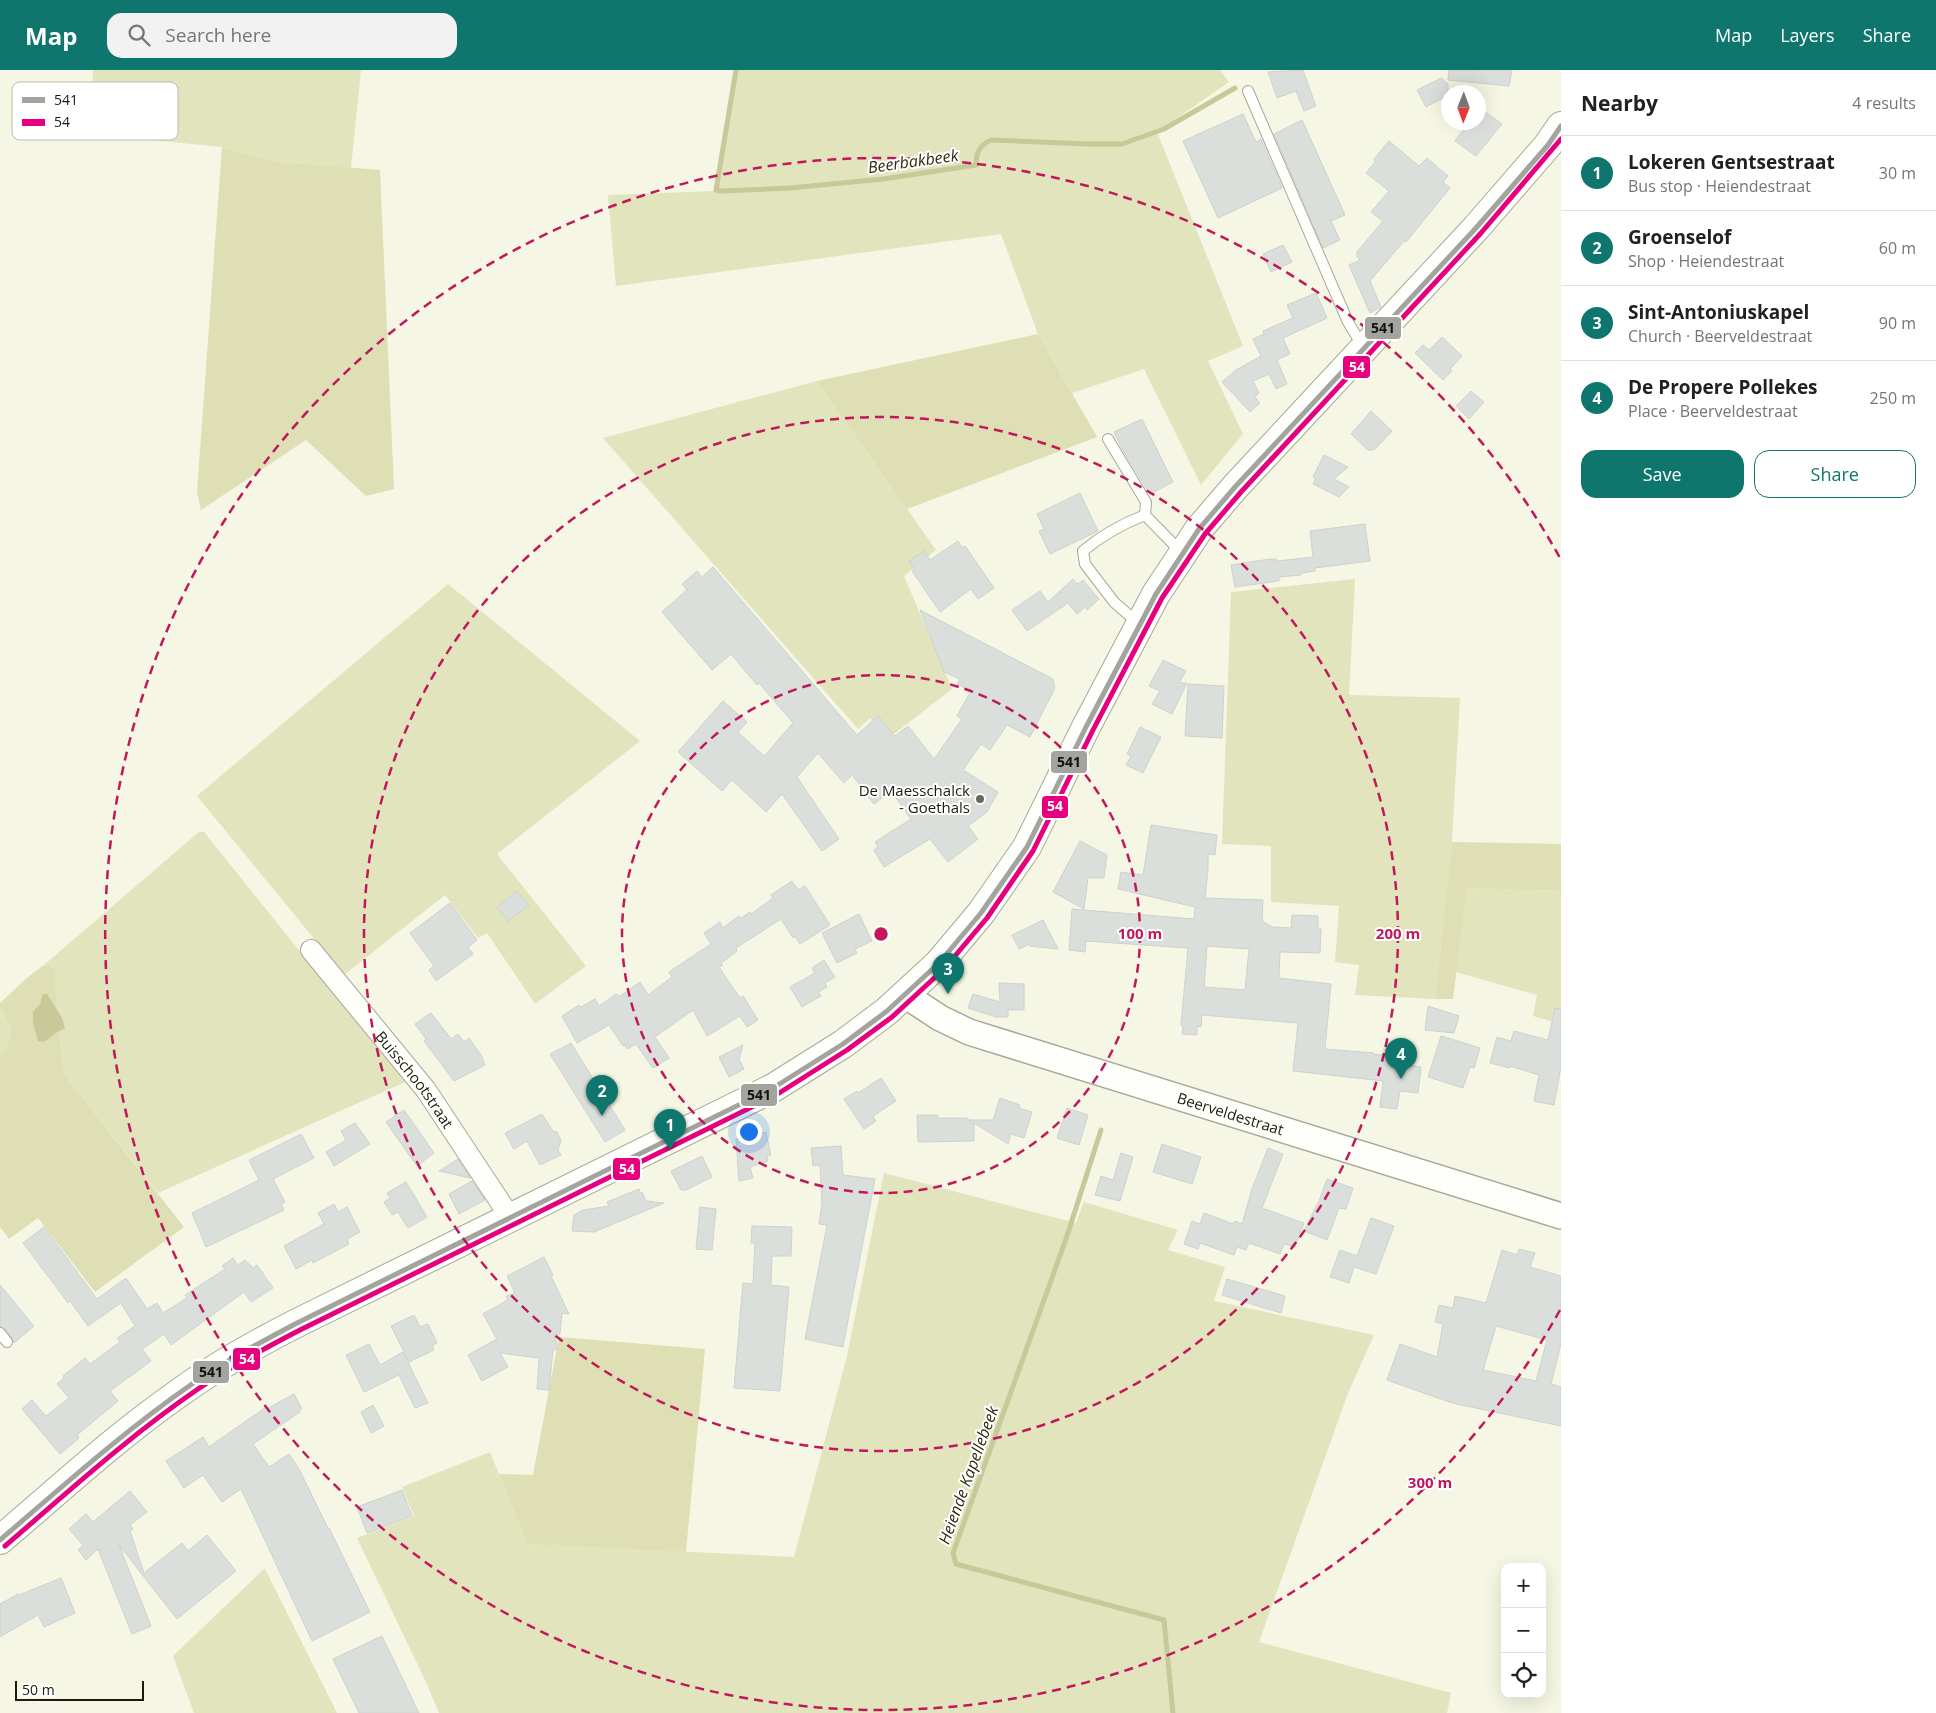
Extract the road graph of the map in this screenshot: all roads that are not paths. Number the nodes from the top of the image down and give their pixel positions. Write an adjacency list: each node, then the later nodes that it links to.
1 (1248, 91): 3 (lane)
2 (1561, 126): 3 (main road)
3 (1364, 348): 6 (main road)
4 (1108, 439): 5 (lane)
5 (1145, 515): 6 (lane); 7 (lane)
6 (1183, 554): 7 (main road)
7 (1140, 625): 9 (main road)
8 (311, 950): 11 (street, Buisschootstraat)
9 (905, 995): 10 (street, Beerveldestraat); 11 (main road)
10 (1561, 1216)
11 (510, 1217): 14 (main road)
12 (0, 1332): 13 (lane)
13 (7, 1342)
14 (0, 1540)

